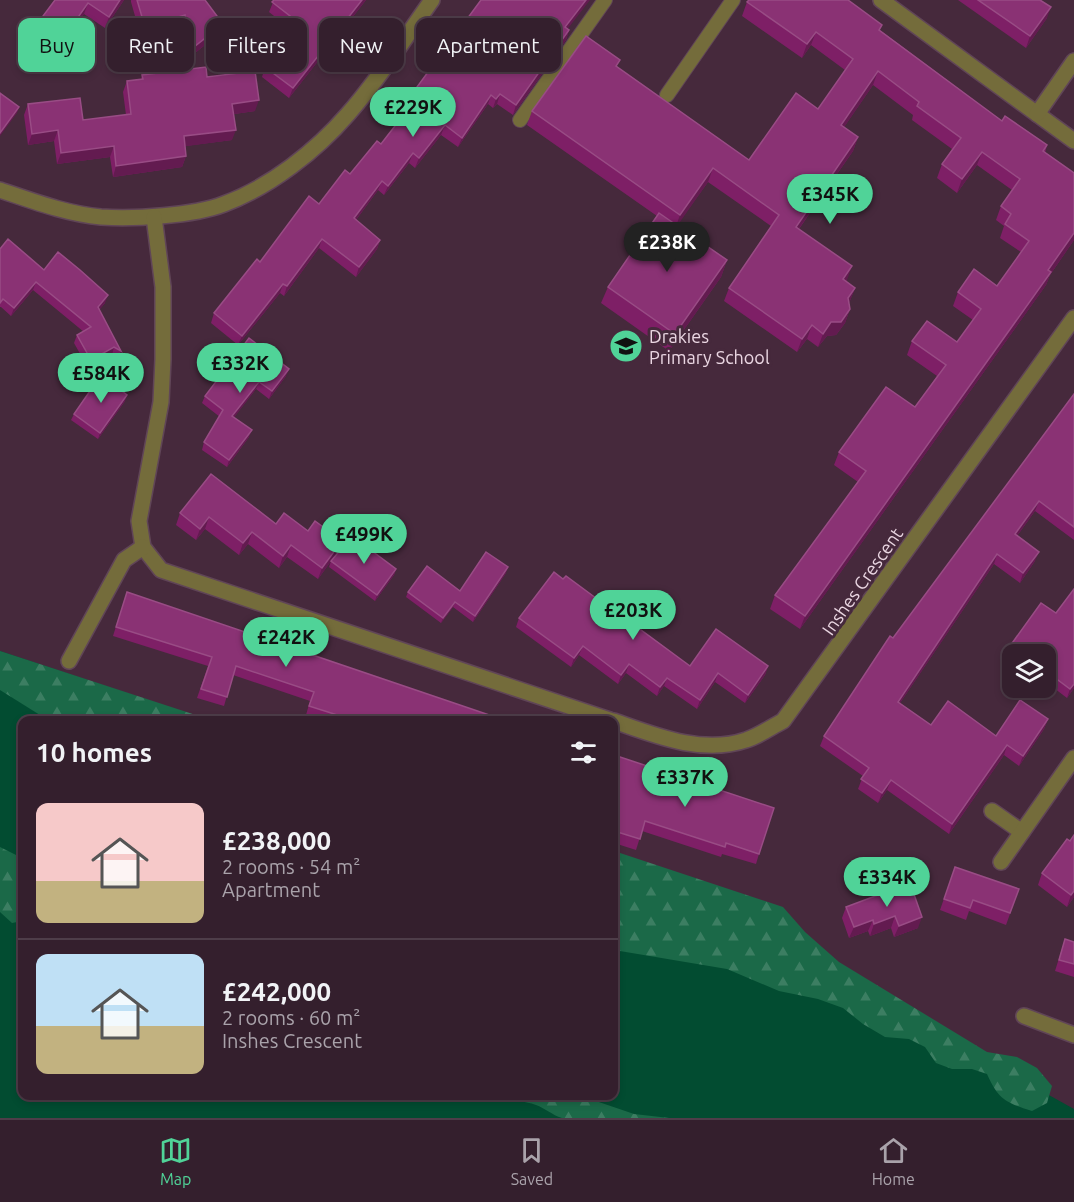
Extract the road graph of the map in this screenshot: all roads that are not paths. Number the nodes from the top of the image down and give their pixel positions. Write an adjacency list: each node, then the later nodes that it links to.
1 (432, 0): 11 (street)
2 (605, 0): 8 (lane)
3 (733, 0): 6 (lane)
4 (881, 0): 7 (street)
5 (1074, 61): 7 (street)
6 (667, 95)
7 (1037, 114): 9 (street)
8 (520, 120)
9 (1074, 141)
10 (0, 190): 11 (street)
11 (154, 217): 13 (street)
12 (1074, 318): 16 (street, Inshes Crescent)
13 (143, 548): 14 (street); 15 (street, Inshes Crescent)
14 (69, 661)
15 (597, 716)
16 (618, 723)
17 (1074, 758): 19 (street)
18 (992, 811): 19 (street)
19 (1022, 832): 20 (street)
20 (1000, 862)
21 (1024, 1016): 22 (street)
22 (1074, 1035)

